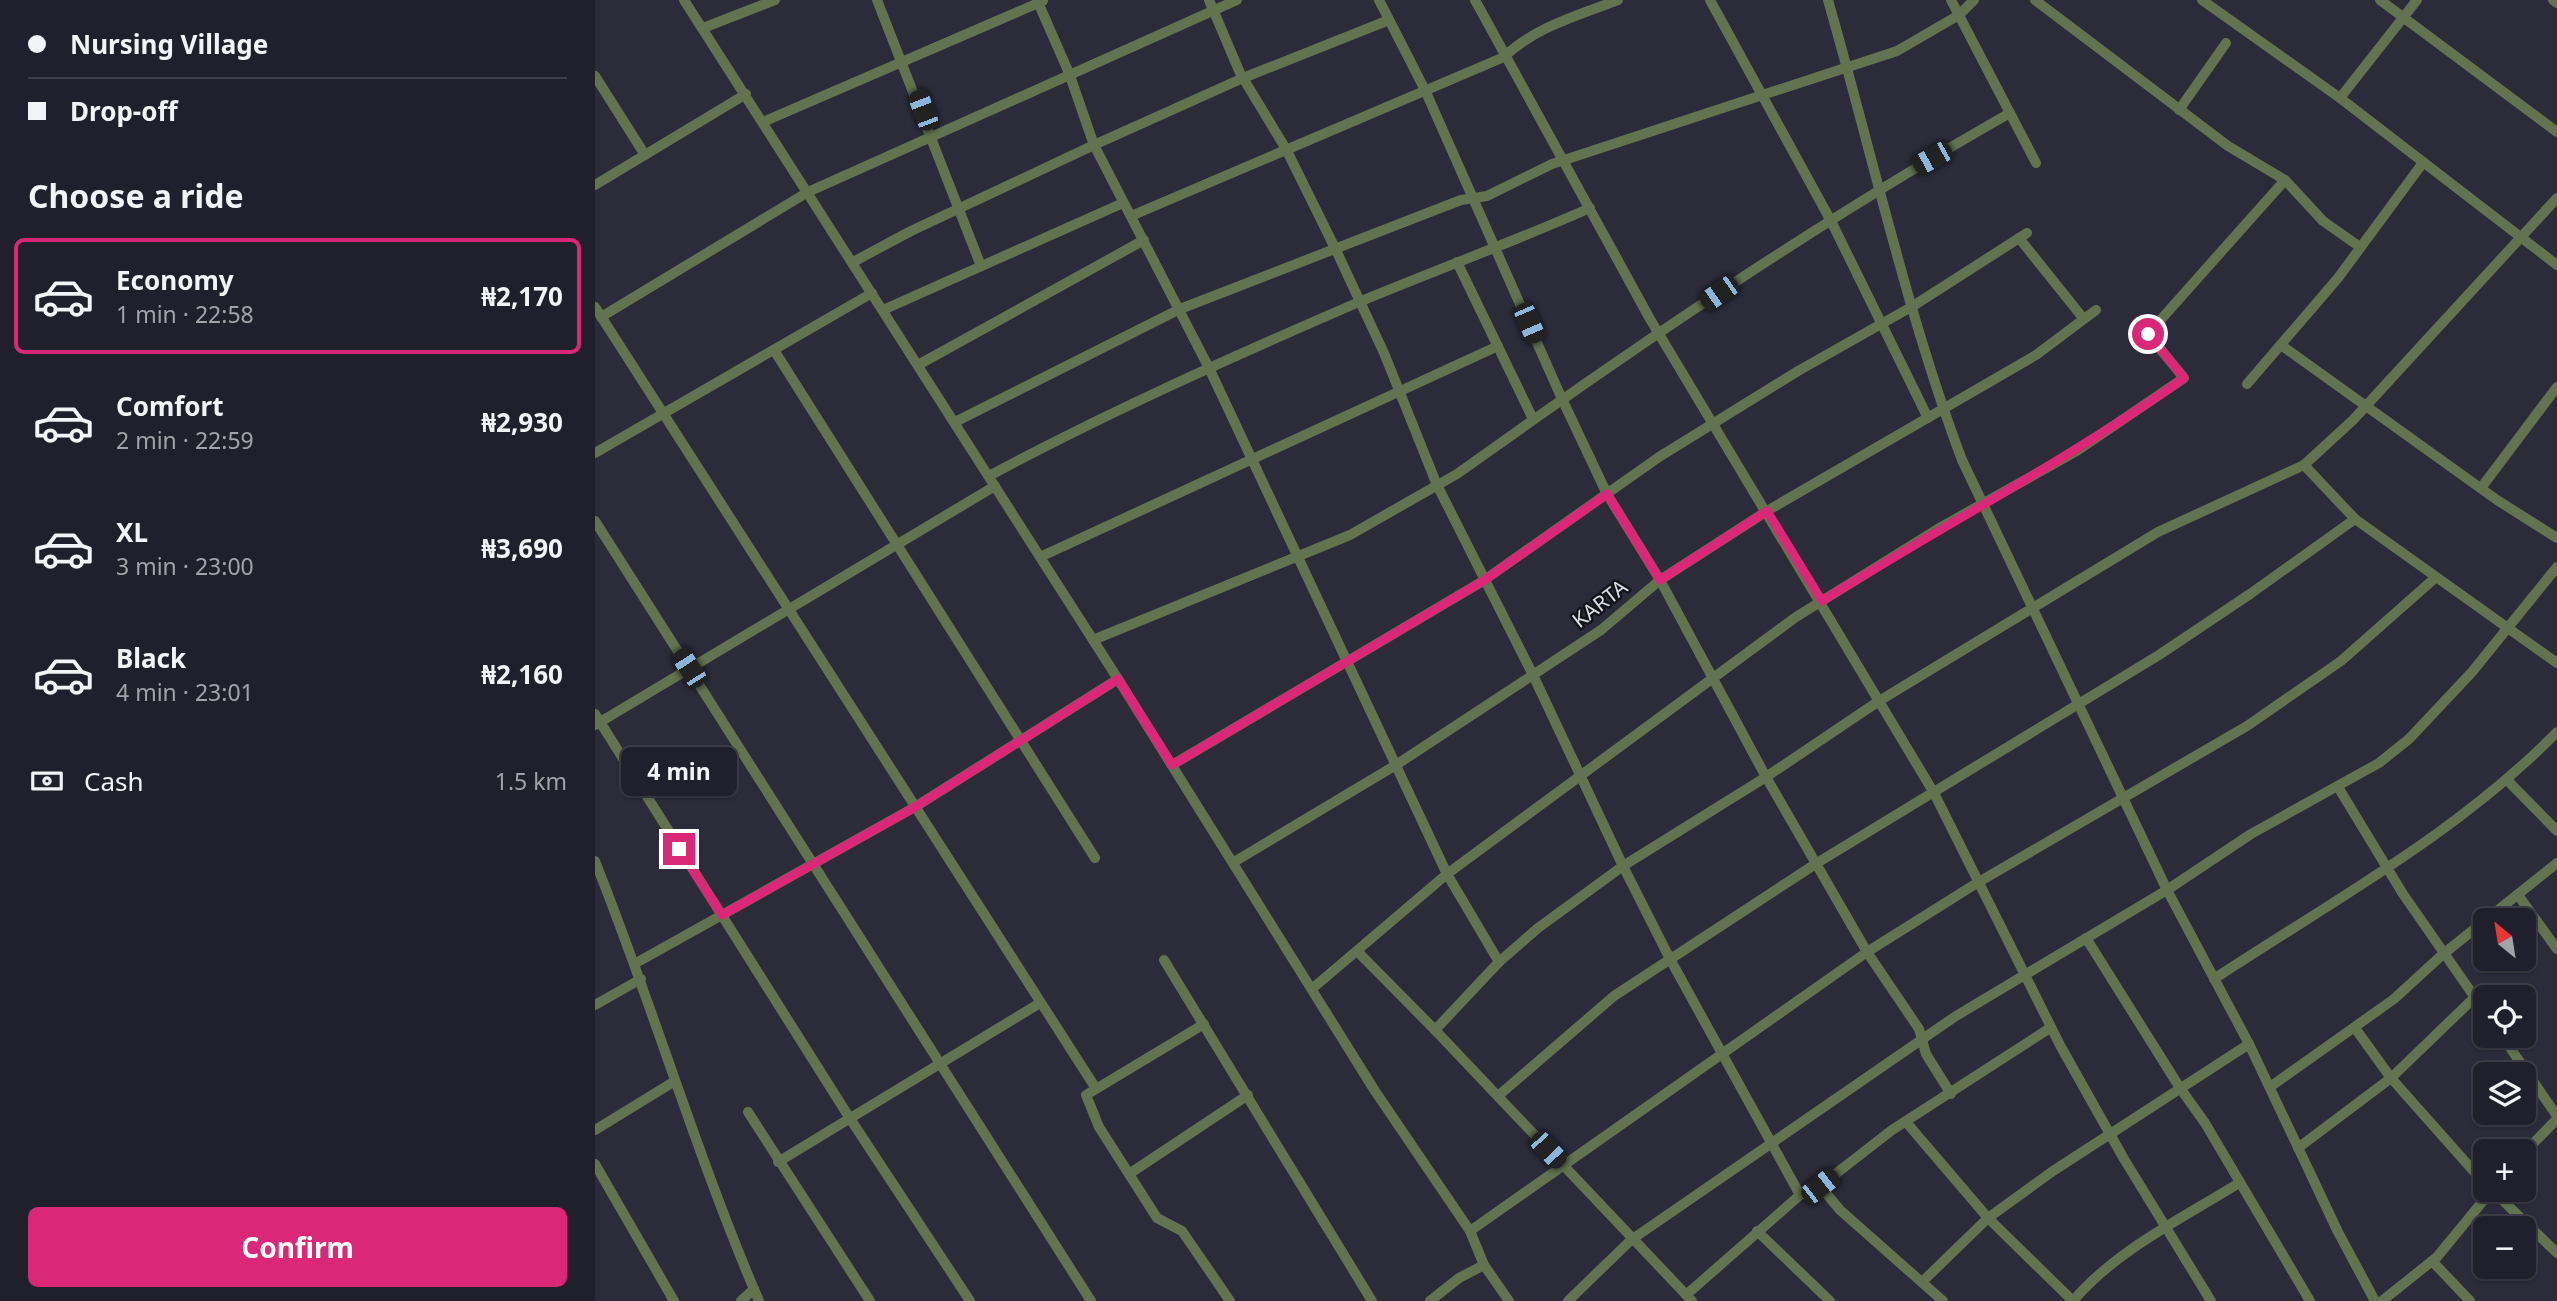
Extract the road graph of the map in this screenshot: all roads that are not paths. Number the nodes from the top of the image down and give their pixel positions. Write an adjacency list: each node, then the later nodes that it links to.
1 (684, 0): 26 (street)
2 (746, 0): 22 (street)
3 (775, 0): 22 (street)
4 (877, 0): 29 (street)
5 (1237, 0): 20 (street)
6 (1379, 0): 25 (street)
7 (1475, 0): 28 (street)
8 (1618, 0): 21 (street)
9 (1710, 0): 36 (street)
10 (1828, 0): 30 (street)
11 (1951, 0): 23 (street)
12 (1974, 0): 23 (street)
13 (2035, 0): 38 (street)
14 (2202, 0): 37 (street)
15 (2380, 0): 24 (street)
16 (2417, 0): 24 (street)
17 (2553, 0): 19 (street)
18 (1040, 1): 29 (street); 31 (street)
19 (2557, 3)
20 (1211, 5): 31 (street); 33 (street)
21 (1592, 5): 28 (street)
22 (751, 11): 26 (street)
23 (1959, 15): 30 (street); 39 (street)
24 (2403, 17): 37 (street); 41 (street)
25 (1389, 20): 33 (street); 34 (street)
26 (703, 29): 35 (street)
27 (2226, 43): 38 (street)
28 (1504, 57): 34 (street); 46 (street)
29 (904, 63): 40 (street); 42 (street)
30 (1848, 68): 36 (street); 51 (street)
31 (1069, 73): 42 (street); 43 (street)
32 (595, 76): 45 (street)
33 (1243, 78): 43 (street); 44 (street)
34 (1425, 90): 44 (street); 53 (street)
35 (746, 94): 40 (street); 45 (street)
36 (1764, 96): 46 (street); 59 (street)
37 (2340, 98): 48 (street)
38 (2179, 110): 49 (street)
39 (2010, 113): 47 (street); 51 (street)
40 (763, 122): 52 (street)
41 (2557, 132)
42 (932, 134): 52 (street); 56 (street)
43 (1094, 145): 55 (street); 56 (street)
44 (1286, 149): 58 (street); 63 (street)
45 (645, 155): 50 (street)
46 (1564, 161): 53 (street); 57 (street)
47 (2036, 163)
48 (2422, 164): 60 (street); 62 (street)
49 (2285, 180): 62 (street); 102 (street)
50 (595, 185)
51 (1882, 190): 59 (street); 71 (street)
52 (808, 192): 65 (street); 75 (street)
53 (1472, 198): 63 (street); 64 (street)
54 (2557, 198): 60 (street)
55 (1123, 203): 58 (street); 68 (street)
56 (959, 208): 65 (street); 68 (street)
57 (1590, 208): 64 (street); 78 (street)
58 (1131, 216): 61 (street)
59 (1831, 221): 77 (street); 78 (street)
60 (2519, 238): 67 (street); 88 (street)
61 (1144, 240): 72 (street); 82 (street)
62 (2361, 247): 79 (street)
63 (1335, 248): 70 (street); 72 (street)
64 (1496, 248): 66 (street); 87 (street)
65 (853, 262): 69 (street)
66 (1457, 262): 70 (street); 80 (street)
67 (2557, 265)
68 (981, 266): 73 (street)
69 (873, 293): 73 (street); 81 (street)
70 (1360, 302): 83 (street); 86 (street)
71 (1913, 306): 76 (street); 77 (street); 89 (street)
72 (1180, 309): 83 (street); 93 (street)
73 (883, 310): 82 (street)
74 (2096, 310): 76 (street, KARTA)
75 (598, 312): 90 (street)
76 (2083, 318): 89 (street, KARTA)
77 (1881, 322): 91 (street); 94 (street)
78 (1660, 334): 87 (street); 94 (street)
79 (2281, 345): 84 (street); 88 (street)
80 (1498, 346): 86 (street); 92 (street)
81 (774, 350): 90 (street); 107 (street)
82 (918, 365): 93 (street)
83 (1209, 368): 96 (street); 98 (street)
84 (2248, 384)
85 (2557, 387): 100 (street)
86 (1401, 393): 96 (street); 99 (street)
87 (1562, 399): 92 (street); 101 (street)
88 (2367, 404): 97 (street); 100 (street)
89 (1943, 411): 91 (street, KARTA); 102 (street)
90 (663, 414): 95 (street); 116 (street)
91 (1928, 418): 103 (street, KARTA)
92 (1533, 419): 99 (street)
93 (955, 422): 98 (street)
94 (1714, 423): 101 (street); 103 (street)
95 (595, 453)
96 (1251, 460): 108 (street); 109 (street)
97 (2304, 466): 104 (street); 115 (street)
98 (992, 481): 107 (street); 108 (street)
99 (1437, 485): 109 (street); 113 (street)
100 (2481, 488): 106 (street)
101 (1607, 494): 112 (street); 113 (street)
102 (1984, 504): 114 (street); 115 (street)
103 (1767, 511): 112 (street, KARTA); 114 (street)
104 (2355, 519): 111 (street); 126 (street)
105 (595, 522): 121 (street)
106 (2557, 538)
107 (897, 545): 116 (street); 129 (street)
108 (1040, 557): 118 (street)
109 (1297, 557): 118 (street); 119 (street)
110 (2557, 567): 117 (street)
111 (2435, 578): 117 (street); 137 (street)
112 (1660, 580): 122 (street, KARTA); 123 (street)
113 (1483, 581): 119 (street); 122 (street)
114 (1822, 601): 123 (street); 125 (street)
115 (2035, 608): 125 (street); 126 (street)
116 (790, 609): 121 (street); 138 (street)
117 (2511, 628): 120 (street); 135 (street)
118 (1093, 640): 124 (street)
119 (1348, 661): 130 (street); 131 (street)
120 (2557, 663)
121 (689, 668): 127 (street); 145 (street)
122 (1533, 674): 131 (street, KARTA); 132 (street)
123 (1712, 678): 132 (street); 133 (street)
124 (1118, 679): 129 (street); 130 (street)
125 (1879, 701): 133 (street); 136 (street)
126 (2077, 704): 136 (street); 137 (street)
127 (597, 720): 152 (street)
128 (2557, 732): 134 (street)
129 (1019, 742): 138 (street); 140 (street)
130 (1172, 765): 142 (street)
131 (1396, 765): 142 (street, KARTA); 148 (street)
132 (1579, 775): 146 (street); 148 (street)
133 (1766, 777): 143 (street); 146 (street)
134 (2508, 780): 139 (street); 147 (street)
135 (2338, 787): 147 (street); 150 (street)
136 (1934, 793): 143 (street); 149 (street)
137 (2122, 797): 149 (street); 150 (street)
138 (915, 807): 145 (street); 168 (street)
139 (2557, 831)
140 (1095, 858)
141 (595, 861): 161 (street)
142 (1234, 862): 165 (street)
143 (1817, 863): 156 (street); 158 (street)
144 (2557, 863): 151 (street)
145 (814, 866): 152 (street); 178 (street)
146 (1623, 866): 158 (street); 160 (street)
147 (2389, 869): 157 (street); 164 (street)
148 (1447, 874): 155 (street); 160 (street)
149 (1976, 883): 156 (street); 162 (street)
150 (2167, 890): 153 (street); 164 (street)
151 (2518, 895): 154 (street); 157 (street)
152 (722, 915): 161 (street); 188 (street)
153 (2086, 938): 162 (street); 183 (street)
154 (2557, 948)
155 (1357, 951): 165 (street); 173 (street)
156 (1867, 952): 174 (street); 177 (street)
157 (2442, 955): 166 (street); 172 (street)
158 (1670, 959): 177 (street); 186 (street)
159 (1164, 960): 170 (street)
160 (1499, 962): 173 (street)
161 (636, 964): 163 (street)
162 (2022, 975): 171 (street); 174 (street)
163 (641, 979): 169 (street); 180 (street)
164 (2214, 979): 175 (street)
165 (1313, 988): 206 (street)
166 (2473, 994)
167 (2473, 999): 179 (street)
168 (1040, 1003): 178 (street); 181 (street)
169 (595, 1004)
170 (1205, 1024): 181 (street); 185 (street)
171 (2050, 1028): 184 (street); 192 (street)
172 (2354, 1028): 179 (street); 182 (street)
173 (1435, 1030): 186 (street)
174 (1921, 1041): 184 (street); 194 (street)
175 (2249, 1044): 182 (street); 183 (street)
176 (2510, 1048): 189 (street)
177 (1722, 1053): 194 (street); 198 (street)
178 (938, 1064): 188 (street); 221 (street)
179 (2391, 1078): 195 (street); 199 (street)
180 (675, 1081): 191 (street); 213 (street)
181 (1095, 1087): 200 (street)
182 (2270, 1087): 195 (street)
183 (2180, 1088): 192 (street); 201 (street)
184 (1951, 1094): 190 (street)
185 (1248, 1095): 200 (street); 223 (street)
186 (1497, 1096): 198 (street)
187 (747, 1112): 196 (street)
188 (849, 1117): 196 (street); 220 (street)
189 (2557, 1118): 193 (street)
190 (1906, 1122): 202 (street); 204 (street)
191 (595, 1130)
192 (2109, 1134): 204 (street); 205 (street)
193 (2536, 1140)
194 (1773, 1141): 203 (street); 208 (street)
195 (2298, 1148): 231 (street)
196 (778, 1162): 219 (street)
197 (595, 1164): 216 (street)
198 (1563, 1167): 206 (street); 208 (street)
199 (2473, 1170)
200 (1129, 1174): 222 (street)
201 (2239, 1183): 205 (street); 230 (street)
202 (1820, 1186): 203 (street); 212 (street)
203 (1800, 1195): 207 (street)
204 (1988, 1218): 212 (street); 228 (street)
205 (2167, 1229): 228 (street); 229 (street)
206 (1469, 1231): 211 (street)
207 (1757, 1231): 214 (street); 227 (street)
208 (1631, 1240): 214 (street); 226 (street)
209 (2557, 1253): 210 (street)
210 (2432, 1261): 232 (street); 233 (street)
211 (1484, 1265): 224 (street); 225 (street)
212 (1922, 1282): 215 (street)
213 (754, 1289): 217 (street); 218 (street)
214 (1689, 1298)
215 (1936, 1299)
216 (674, 1301)
217 (741, 1301)
218 (759, 1301)
219 (870, 1301)
220 (970, 1301)
221 (1091, 1301)
222 (1230, 1301)
223 (1372, 1301)
224 (1430, 1301)
225 (1509, 1301)
226 (1568, 1301)
227 (1830, 1301)
228 (2073, 1301)
229 (2211, 1301)
230 (2310, 1301)
231 (2375, 1301)
232 (2382, 1301)
233 (2470, 1301)

